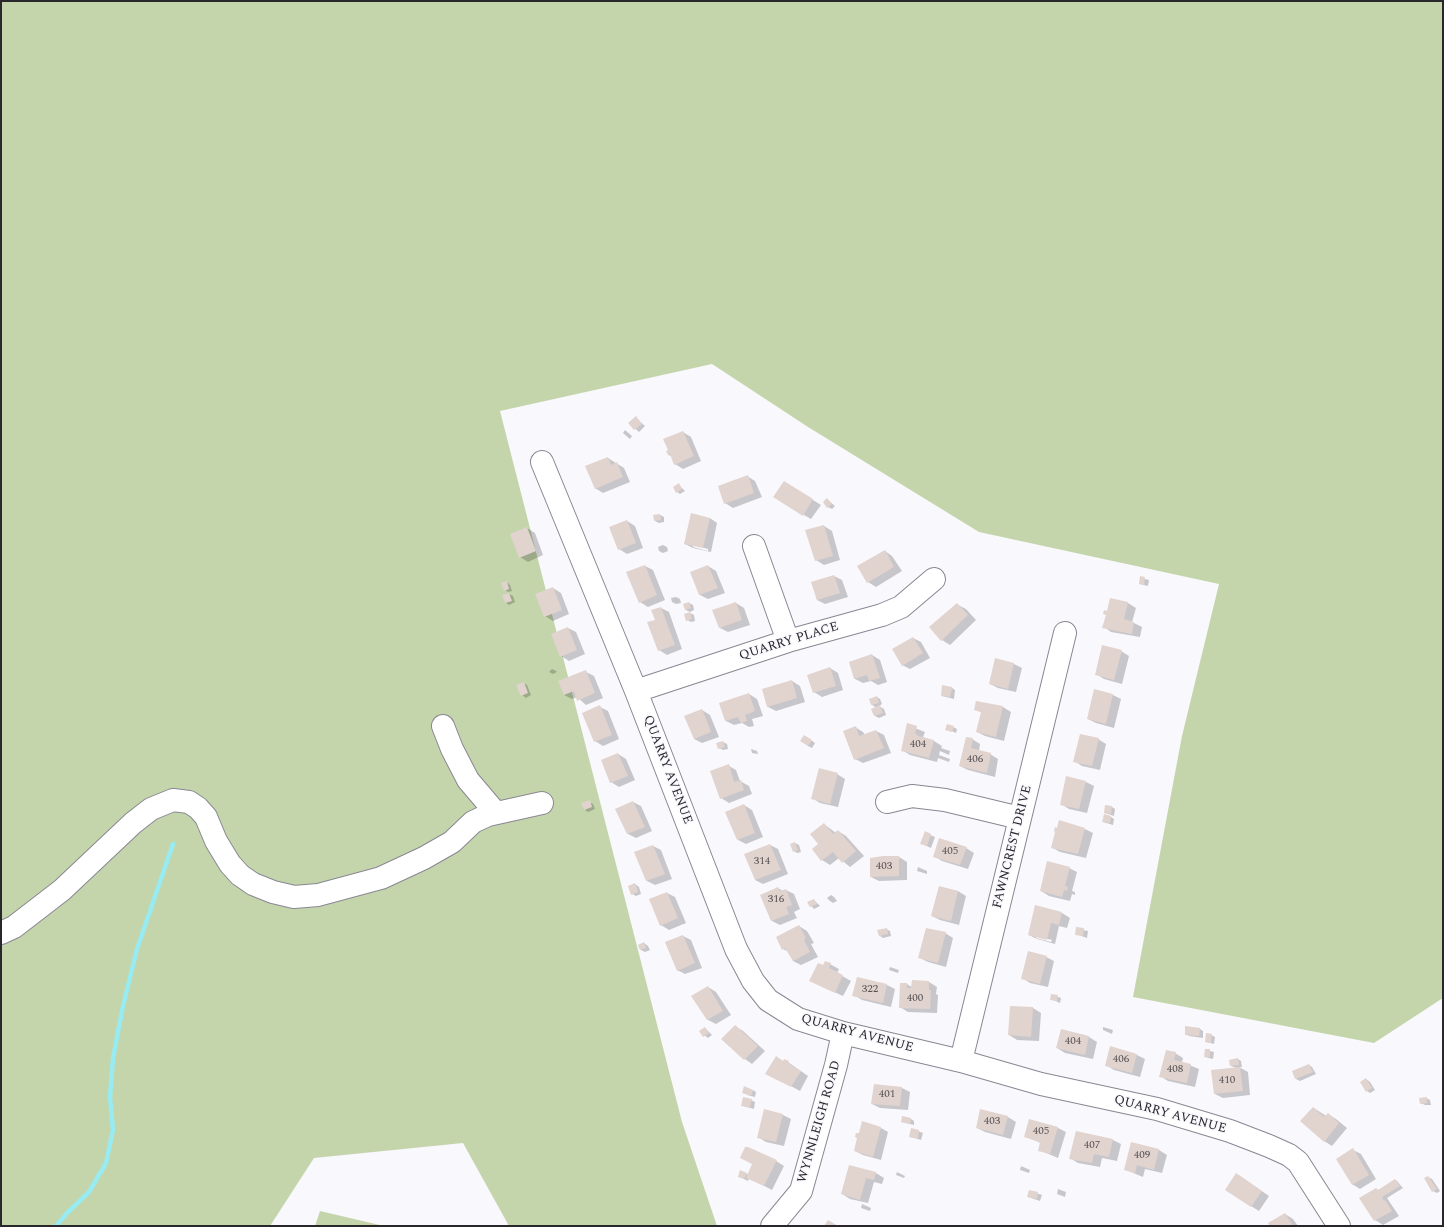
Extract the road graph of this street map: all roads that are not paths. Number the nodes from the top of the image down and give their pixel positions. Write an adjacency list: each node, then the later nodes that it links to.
1 (542, 462): 6 (street, QUARRY AVENUE)
2 (754, 546): 5 (street)
3 (934, 579): 5 (street, QUARRY PLACE)
4 (1065, 633): 11 (street, FAWNCREST DRIVE)
5 (788, 641): 6 (street, QUARRY PLACE)
6 (636, 691): 13 (street, QUARRY AVENUE)
7 (443, 726): 10 (street)
8 (887, 802): 11 (street)
9 (542, 803): 10 (street)
10 (496, 813): 12 (street)
11 (1020, 818): 14 (street, FAWNCREST DRIVE)
12 (1, 934)
13 (844, 1033): 14 (street, QUARRY AVENUE); 15 (street, WYNNLEIGH ROAD)
14 (961, 1060): 16 (street, QUARRY AVENUE)
15 (772, 1226)
16 (1339, 1226)

